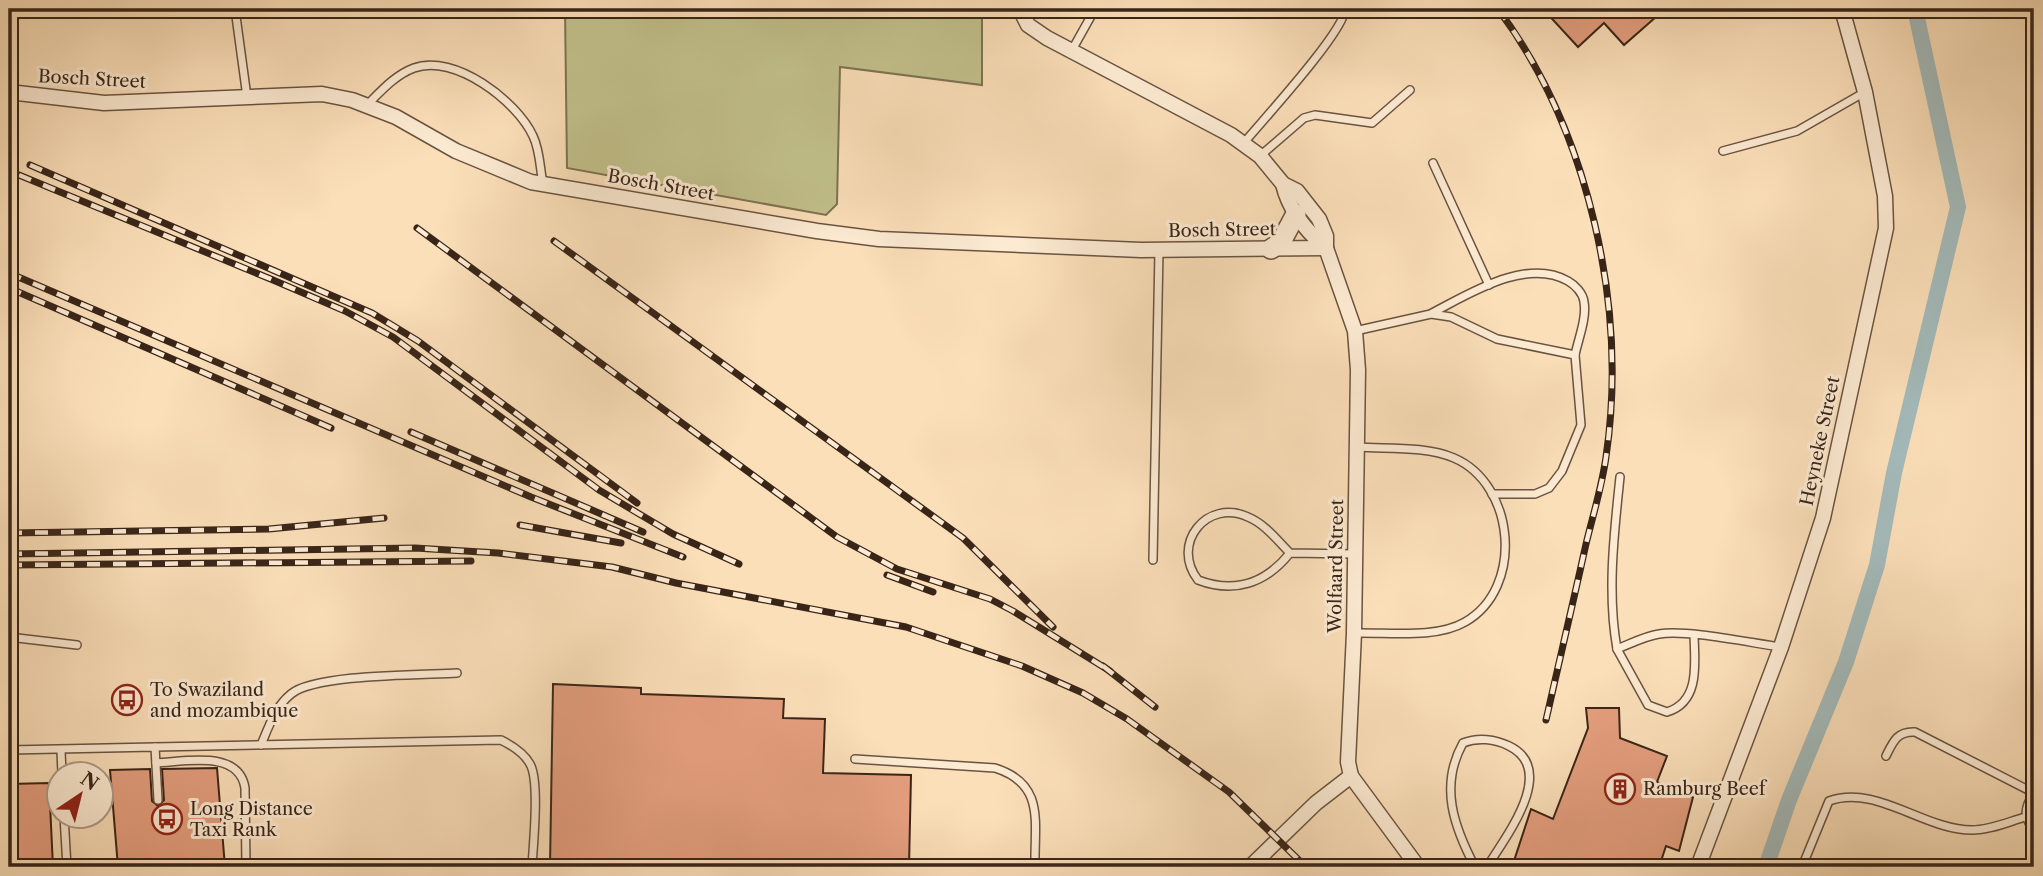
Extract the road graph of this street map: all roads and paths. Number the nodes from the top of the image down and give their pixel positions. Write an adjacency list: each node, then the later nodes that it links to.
1 (235, 9): 10 (lane)
2 (1020, 9): 6 (street, Wolfaard Street)
3 (1095, 9): 6 (lane)
4 (1345, 9): 12 (lane)
5 (1842, 9): 9 (street, Heyneke Street)
6 (1072, 50): 12 (street, Wolfaard Street)
7 (1410, 90): 14 (lane)
8 (9, 92): 10 (street, Bosch Street)
9 (1864, 92): 13 (lane); 36 (street, Heyneke Street)
10 (247, 97): 11 (street, Bosch Street)
11 (366, 105): 16 (street, Bosch Street); 16 (lane)
12 (1243, 144): 14 (street, Wolfaard Street)
13 (1723, 151)
14 (1260, 156): 17 (street, Wolfaard Street)
15 (1433, 163): 22 (lane)
16 (543, 184): 21 (street, Bosch Street)
17 (1283, 184): 18 (street, Wolfaard Street); 19 (street, Wolfaard Street)
18 (1296, 214): 19 (street, Wolfaard Street); 20 (street)
19 (1326, 248): 20 (street, Bosch Street); 24 (street, Wolfaard Street)
20 (1271, 249): 21 (street, Bosch Street)
21 (1159, 250): 31 (lane)
22 (1489, 285): 23 (lane); 25 (lane)
23 (1431, 314): 24 (lane); 25 (lane)
24 (1355, 331): 26 (street, Wolfaard Street)
25 (1575, 355): 28 (lane)
26 (1358, 446): 28 (lane); 30 (street, Wolfaard Street)
27 (1620, 477): 37 (lane)
28 (1492, 494): 32 (lane)
29 (1290, 553): 29 (lane); 30 (lane)
30 (1356, 554): 32 (street, Wolfaard Street)
31 (1153, 560)
32 (1354, 633): 47 (street, Wolfaard Street)
33 (1694, 636): 36 (lane); 37 (lane); 37 (lane)
34 (9, 637): 35 (lane)
35 (77, 645)
36 (1781, 647): 61 (street, Heyneke Street)
37 (1617, 649)
38 (457, 673): 39 (lane)
39 (261, 745): 40 (lane); 55 (lane)
40 (155, 747): 42 (lane); 46 (lane)
41 (9, 750): 42 (lane)
42 (61, 751): 45 (lane)
43 (1886, 757): 48 (lane)
44 (855, 759): 56 (lane)
45 (61, 760)
46 (156, 763): 49 (lane); 54 (lane)
47 (1351, 776): 57 (street); 58 (street)
48 (2034, 792): 50 (lane)
49 (158, 800)
50 (2025, 817): 52 (lane); 62 (lane)
51 (65, 830): 53 (lane)
52 (2034, 832)
53 (67, 867)
54 (246, 867)
55 (532, 867)
56 (1035, 867)
57 (1250, 867)
58 (1418, 867)
59 (1475, 867): 60 (lane)
60 (1486, 867)
61 (1699, 867)
62 (1802, 867)

